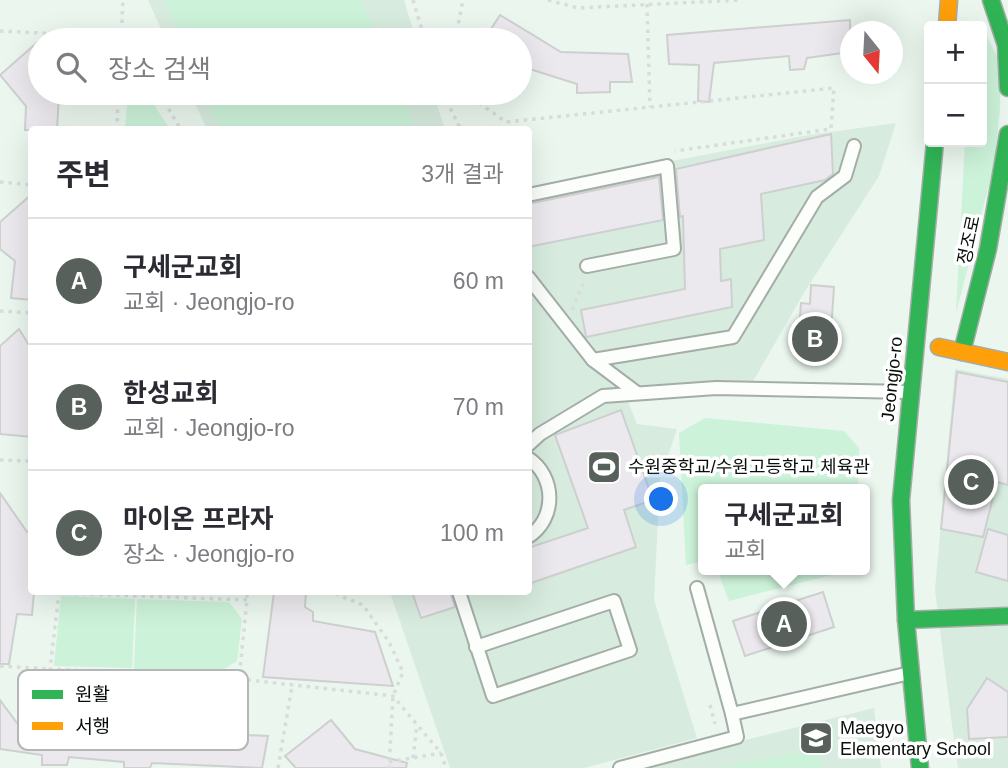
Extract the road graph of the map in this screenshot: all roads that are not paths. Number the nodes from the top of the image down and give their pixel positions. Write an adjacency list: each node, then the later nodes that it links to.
1 (949, 0): 3 (street)
2 (991, 0): 4 (street)
3 (947, 21)
4 (1008, 88)
5 (1008, 134): 12 (street, 정조로)
6 (854, 146): 13 (lane)
7 (935, 147): 11 (street, Jeongjo-ro)
8 (532, 194): 9 (lane)
9 (587, 266)
10 (532, 282): 13 (lane)
11 (915, 343): 12 (street); 15 (street, Jeongjo-ro)
12 (962, 352): 14 (street)
13 (593, 360): 16 (lane)
14 (1008, 362)
15 (910, 392): 16 (lane); 23 (street, Jeongjo-ro)
16 (637, 393): 17 (lane)
17 (532, 441)
18 (532, 462): 19 (lane)
19 (532, 533)
20 (697, 587): 26 (lane)
21 (460, 595): 24 (lane)
22 (1008, 616): 23 (street)
23 (905, 621): 25 (street, Jeongjo-ro)
24 (476, 647): 24 (lane)
25 (910, 673): 26 (lane); 28 (street, Jeongjo-ro)
26 (732, 714): 27 (lane)
27 (620, 768)
28 (920, 768)

